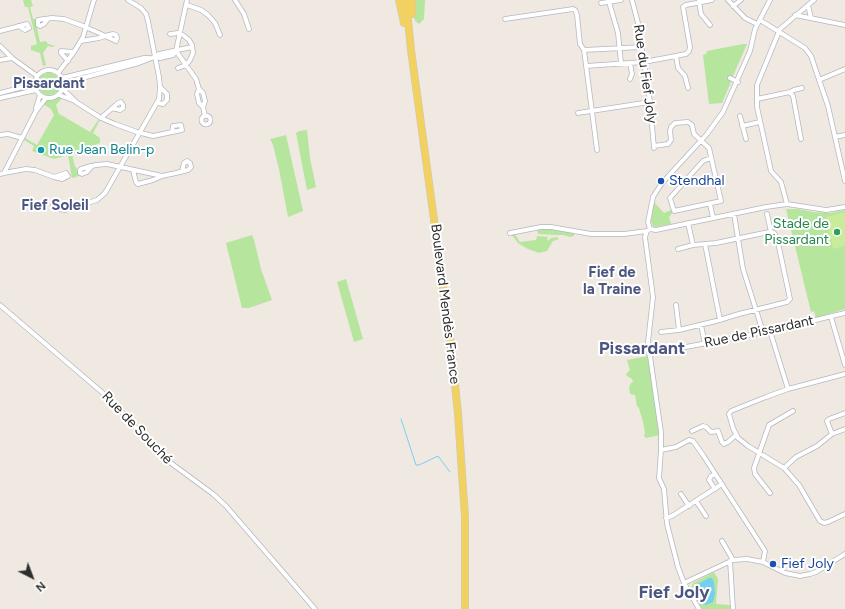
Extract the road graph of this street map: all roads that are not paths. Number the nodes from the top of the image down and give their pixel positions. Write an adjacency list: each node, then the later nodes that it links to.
1 (94, 0): 29 (street)
2 (128, 0): 46 (street)
3 (187, 0): 18 (street)
4 (235, 0): 30 (street)
5 (399, 0): 37 (main road)
6 (405, 0): 37 (main road, Boulevard Mendès France); 48 (main road, Boulevard Mendès France)
7 (412, 0): 48 (main road)
8 (621, 0): 16 (street)
9 (632, 0): 39 (street, Rue du Fief Joly)
10 (712, 0): 15 (street)
11 (728, 0): 20 (street)
12 (741, 0): 20 (street)
13 (770, 0): 25 (street)
14 (814, 0): 19 (street)
15 (699, 1): 26 (street); 45 (street)
16 (609, 2): 17 (street); 40 (street)
17 (601, 3)
18 (187, 5): 33 (street); 35 (street)
19 (808, 5): 21 (street); 22 (street)
20 (733, 6): 25 (street)
21 (796, 15): 22 (street); 32 (street)
22 (811, 18): 27 (street)
23 (48, 19): 29 (street)
24 (504, 19): 42 (street)
25 (758, 22): 32 (street); 64 (street)
26 (710, 25)
27 (845, 25)
28 (19, 26): 31 (street)
29 (86, 27): 36 (street); 36 (street)
30 (249, 29)
31 (0, 31)
32 (779, 32): 63 (street); 80 (street)
33 (179, 33): 34 (street); 38 (street); 43 (street)
34 (170, 34)
35 (220, 35)
36 (81, 41): 44 (street)
37 (408, 45): 173 (main road, Boulevard Mendès France)
38 (192, 47): 43 (street); 54 (street)
39 (642, 47): 40 (street); 51 (street, Rue du Fief Joly)
40 (620, 48): 42 (street); 52 (street)
41 (1, 49): 47 (street)
42 (584, 50): 55 (street)
43 (176, 51): 46 (street); 54 (street)
44 (74, 52): 50 (street); 50 (street)
45 (676, 56): 51 (street); 68 (street)
46 (154, 57): 60 (street); 65 (street); 67 (street)
47 (12, 58): 49 (street); 59 (street)
48 (412, 58): 173 (main road, Boulevard Mendès France)
49 (0, 60)
50 (68, 61): 58 (street)
51 (644, 62): 53 (street); 82 (street, Rue du Fief Joly)
52 (621, 63): 53 (street); 55 (street)
53 (630, 63): 62 (street)
54 (186, 65): 56 (street); 71 (street)
55 (586, 66): 87 (street)
56 (178, 68)
57 (845, 69): 63 (street)
58 (58, 73): 59 (street); 60 (street)
59 (37, 76): 66 (street)
60 (62, 78): 65 (street)
61 (730, 78): 64 (street)
62 (630, 79)
63 (819, 80): 98 (street)
64 (738, 82): 102 (street)
65 (63, 83): 70 (street)
66 (35, 84): 72 (street); 73 (street)
67 (160, 88): 83 (street); 83 (street)
68 (688, 88)
69 (802, 88): 74 (street)
70 (63, 89): 77 (street); 81 (street)
71 (199, 89): 84 (street); 84 (street)
72 (36, 90): 73 (street); 76 (street)
73 (18, 91): 75 (street); 78 (street)
74 (790, 92): 80 (street); 101 (street)
75 (0, 93)
76 (40, 95): 79 (street); 86 (street)
77 (59, 95): 79 (street); 81 (street)
78 (0, 98)
79 (46, 98): 86 (street)
80 (757, 99): 92 (street)
81 (75, 101): 91 (street)
82 (650, 102): 87 (street); 102 (street, Rue du Fief Joly)
83 (158, 103): 95 (street)
84 (203, 107): 89 (street)
85 (112, 108): 91 (street)
86 (36, 111): 99 (street)
87 (592, 111): 88 (street); 103 (street)
88 (578, 113)
89 (206, 116)
90 (740, 116): 93 (street)
91 (101, 118): 95 (street)
92 (760, 122): 93 (street); 116 (street)
93 (742, 126): 100 (street)
94 (172, 132): 95 (street)
95 (140, 133): 107 (street)
96 (0, 134): 99 (street)
97 (845, 135): 98 (street)
98 (835, 137): 114 (street)
99 (22, 138): 105 (street)
100 (746, 139)
101 (801, 139)
102 (701, 140): 104 (street); 123 (street)
103 (598, 150)
104 (711, 158): 115 (street); 115 (street)
105 (10, 161): 108 (street); 111 (street)
106 (92, 166): 107 (street)
107 (121, 167): 109 (street); 118 (street)
108 (17, 169): 111 (street); 113 (street)
109 (133, 170): 112 (street); 112 (street)
110 (182, 171): 112 (street)
111 (2, 173)
112 (162, 176)
113 (54, 177)
114 (845, 181)
115 (710, 204): 121 (street)
116 (787, 204): 117 (street); 119 (street)
117 (845, 207)
118 (65, 210)
119 (734, 214): 121 (street); 126 (street)
120 (767, 214): 125 (street)
121 (713, 218): 122 (street)
122 (688, 223): 123 (street); 130 (street)
123 (649, 230): 124 (street); 144 (street)
124 (510, 232)
125 (771, 232): 126 (street); 128 (street)
126 (738, 238): 129 (street); 134 (street)
127 (791, 240): 128 (street)
128 (777, 243): 134 (street)
129 (705, 244): 130 (street); 137 (street)
130 (693, 245): 131 (street)
131 (678, 249)
132 (0, 305): 172 (street, Rue de Souché)
133 (676, 305): 139 (street)
134 (756, 309): 137 (street); 142 (street)
135 (845, 313): 136 (street, Rue de Pissardant)
136 (831, 317): 140 (street, Rue de Pissardant); 145 (street)
137 (720, 320): 138 (street)
138 (701, 325): 139 (street); 143 (street)
139 (678, 330): 141 (street)
140 (770, 331): 142 (street, Rue de Pissardant); 147 (street)
141 (661, 332)
142 (764, 332): 143 (street, Rue de Pissardant)
143 (705, 344): 144 (street, Rue de Pissardant)
144 (649, 354): 154 (street)
145 (845, 365)
146 (845, 374): 147 (street)
147 (788, 389): 153 (street)
148 (793, 411): 155 (street)
149 (845, 413): 152 (street)
150 (845, 429): 152 (street)
151 (692, 431): 153 (street)
152 (832, 434): 156 (street)
153 (736, 435): 155 (street)
154 (661, 450): 157 (street); 166 (street)
155 (759, 452): 156 (street); 160 (street)
156 (784, 468): 164 (street)
157 (715, 474): 158 (street); 159 (street)
158 (722, 484): 159 (street); 170 (street)
159 (715, 489): 162 (street)
160 (770, 493)
161 (681, 494): 163 (street)
162 (696, 501): 163 (street); 165 (street)
163 (689, 506): 166 (street)
164 (845, 514)
165 (706, 516)
166 (666, 518): 171 (street)
167 (722, 541): 169 (street)
168 (845, 554): 170 (street)
169 (732, 561): 170 (street); 171 (street); 175 (street)
170 (763, 562)
171 (684, 583): 174 (street)
172 (315, 609)
173 (464, 609)
174 (699, 609)
175 (733, 609)

